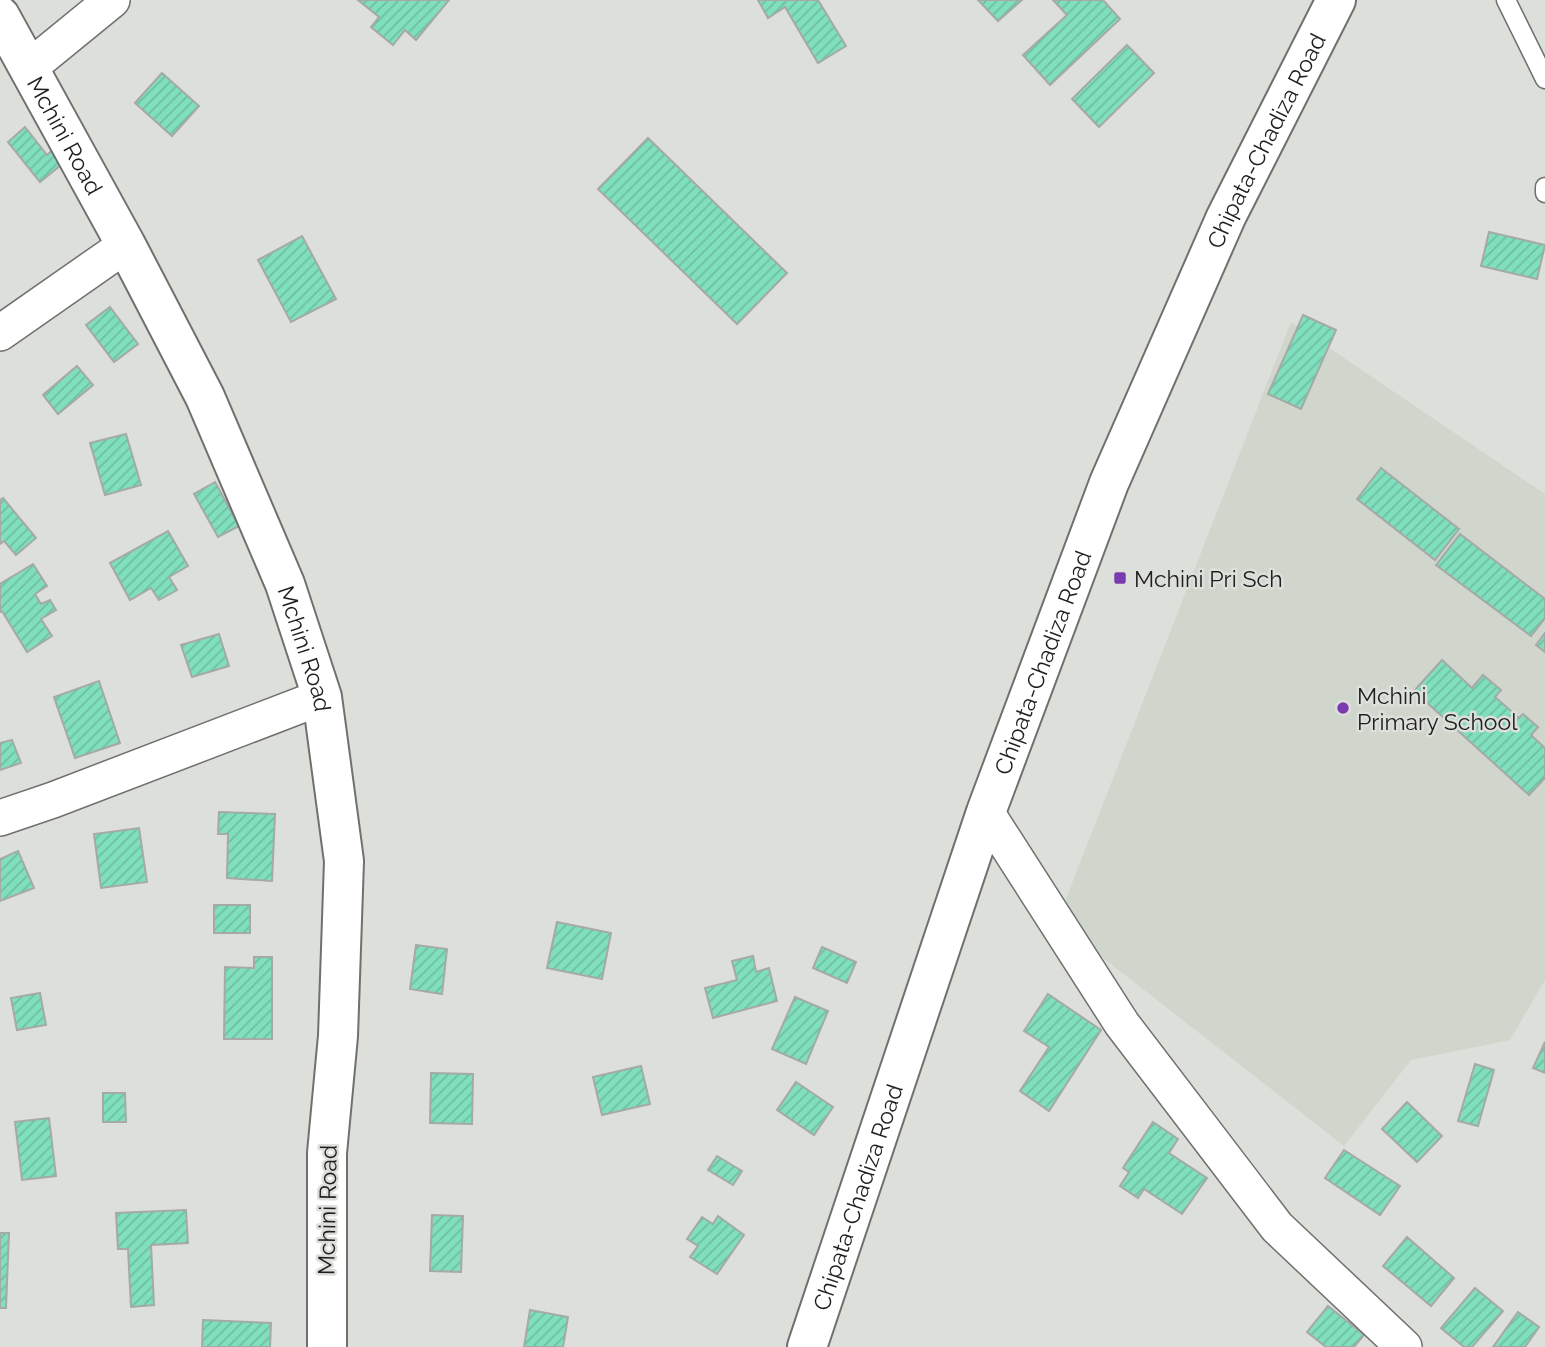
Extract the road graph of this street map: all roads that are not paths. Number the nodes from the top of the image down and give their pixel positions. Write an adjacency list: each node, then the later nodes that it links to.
1 (112, 0): 5 (street)
2 (1336, 0): 12 (main road, Chipata-Chadiza Road)
3 (1506, 0): 6 (lane)
4 (0, 16): 5 (main road, Mchini Road)
5 (30, 67): 9 (main road, Mchini Road)
6 (1545, 79)
7 (1545, 187): 8 (lane)
8 (1545, 193)
9 (127, 245): 10 (street); 11 (main road, Mchini Road)
10 (0, 334)
11 (322, 697): 13 (street); 14 (main road, Mchini Road)
12 (986, 812): 15 (main road, Chipata-Chadiza Road); 16 (street)
13 (0, 818)
14 (327, 1347)
15 (807, 1347)
16 (1404, 1347)

